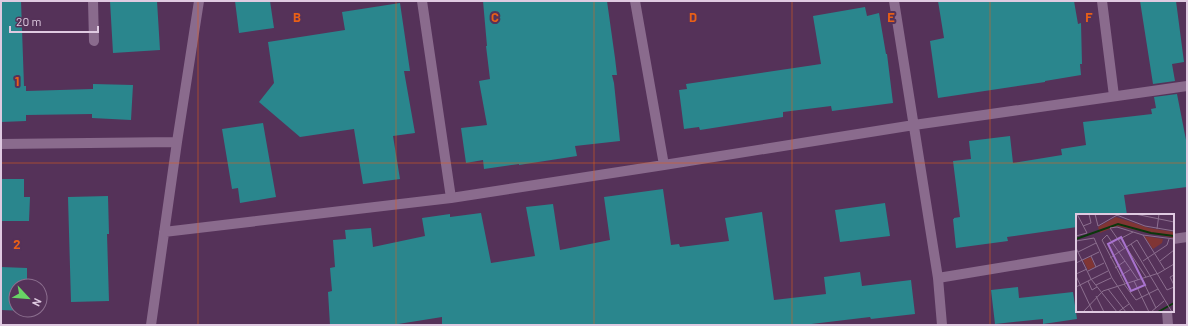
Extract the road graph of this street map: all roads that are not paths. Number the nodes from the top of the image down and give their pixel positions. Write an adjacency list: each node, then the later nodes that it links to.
1 (93, 1): 7 (street)
2 (199, 1): 11 (street)
3 (422, 1): 14 (street)
4 (635, 1): 13 (street)
5 (894, 1): 10 (street)
6 (1102, 1): 9 (street)
7 (94, 41)
8 (1187, 86): 9 (street)
9 (1114, 96): 10 (street)
10 (914, 125): 13 (street); 19 (street)
11 (177, 142): 12 (street); 15 (street)
12 (1, 144)
13 (664, 165): 14 (street)
14 (451, 198): 15 (street)
15 (164, 232): 21 (street)
16 (1187, 237): 17 (street)
17 (1174, 239)
18 (1076, 255): 19 (street)
19 (938, 278): 22 (street)
20 (1167, 312): 23 (street)
21 (151, 325)
22 (942, 325)
23 (1168, 325)

